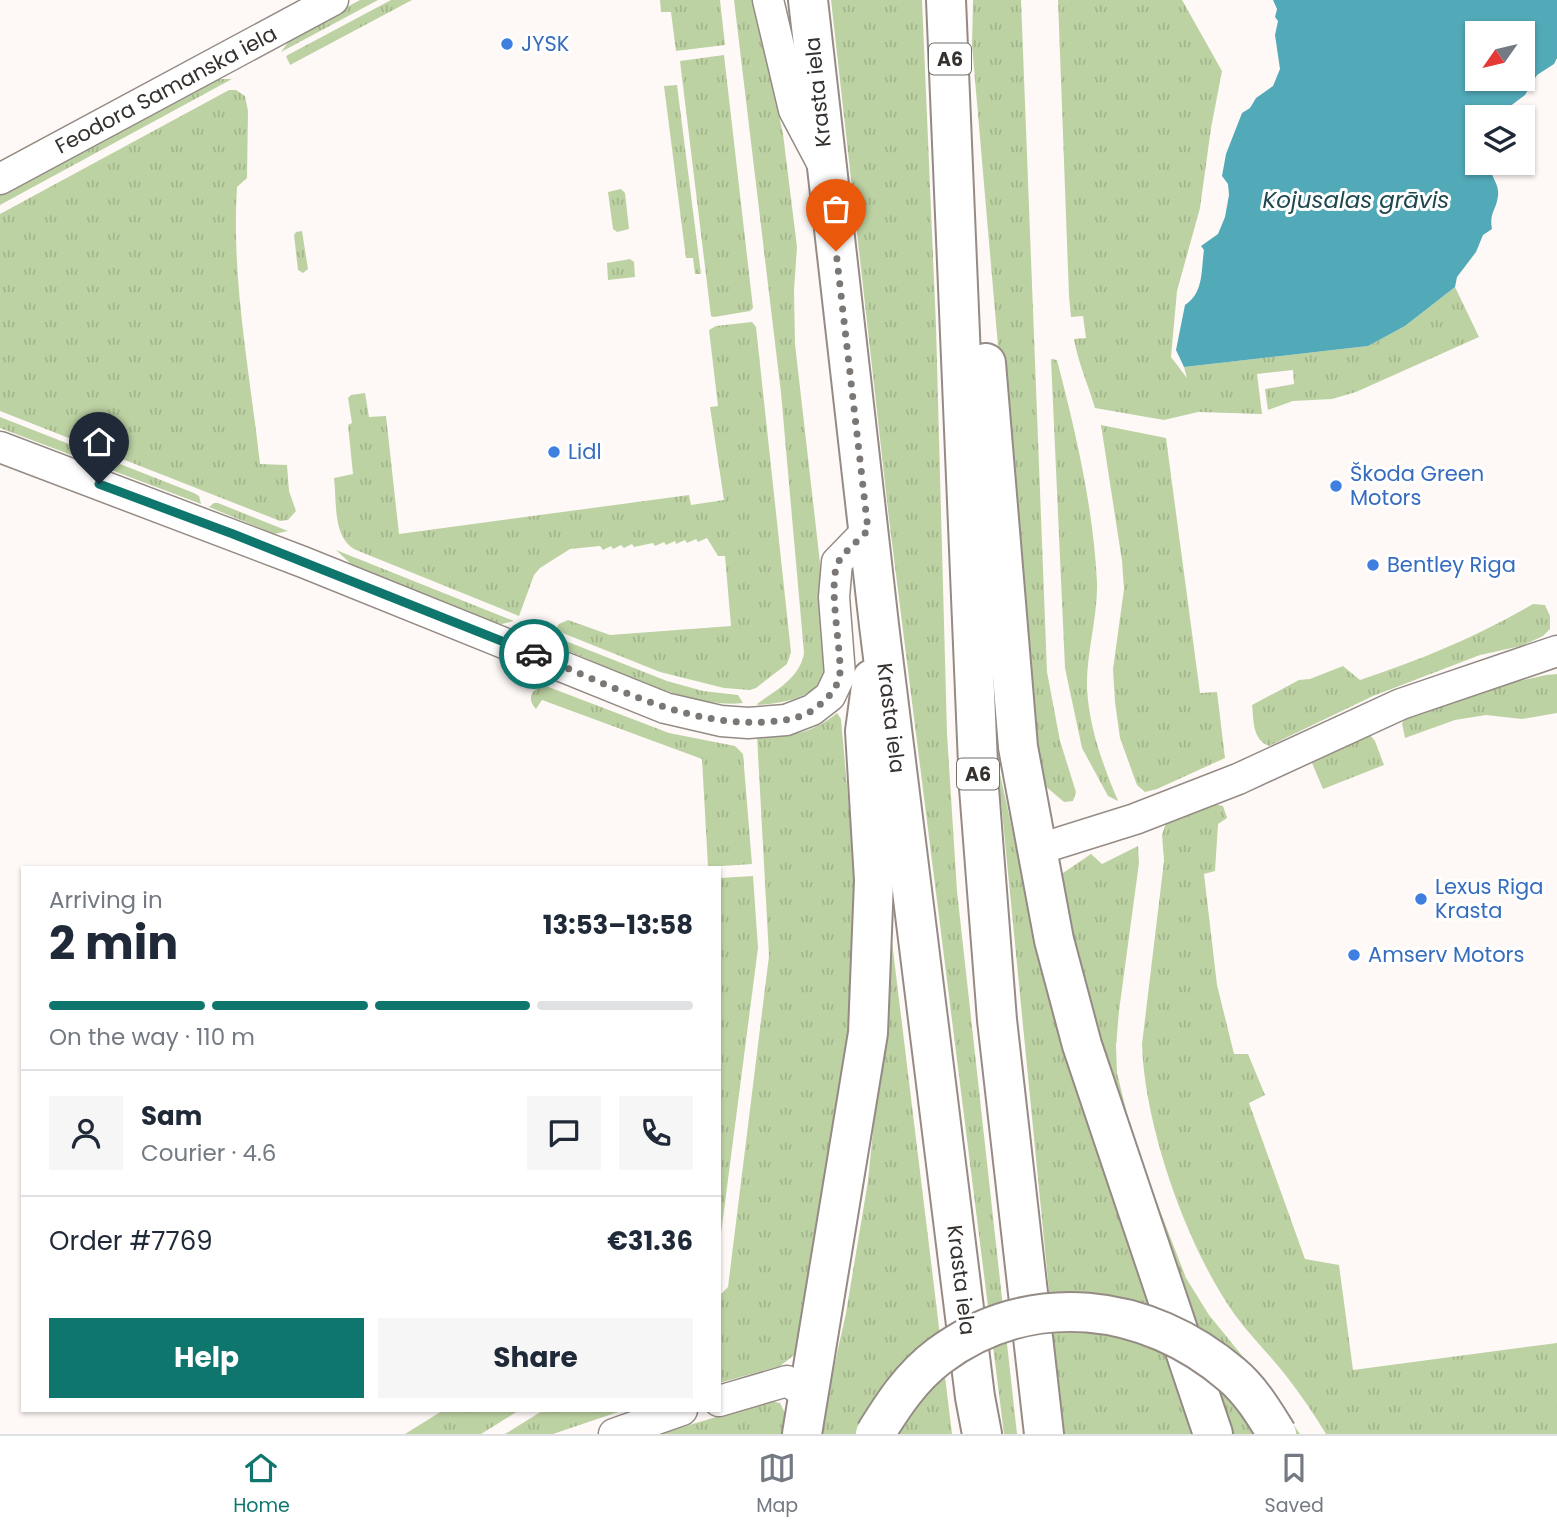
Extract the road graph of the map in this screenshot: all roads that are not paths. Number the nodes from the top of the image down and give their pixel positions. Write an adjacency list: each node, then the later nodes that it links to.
1 (333, 0): 7 (street, Feodora Samanska iela)
2 (768, 0): 6 (street)
3 (808, 0): 6 (highway, Krasta iela)
4 (946, 0): 5 (highway, A6)
5 (953, 119): 12 (highway); 20 (highway, A6)
6 (827, 171): 9 (highway, Krasta iela)
7 (0, 179)
8 (0, 447): 9 (street)
9 (868, 530): 10 (highway, Krasta iela)
10 (879, 625): 13 (highway); 19 (highway, Krasta iela)
11 (1557, 651): 12 (street)
12 (1036, 850): 21 (highway)
13 (810, 1396): 14 (street); 17 (highway)
14 (721, 1400)
15 (676, 1412): 16 (street)
16 (614, 1434)
17 (802, 1434)
18 (875, 1434): 22 (highway, bridge)
19 (982, 1434)
20 (1044, 1434)
21 (1213, 1434)
22 (1277, 1434)

